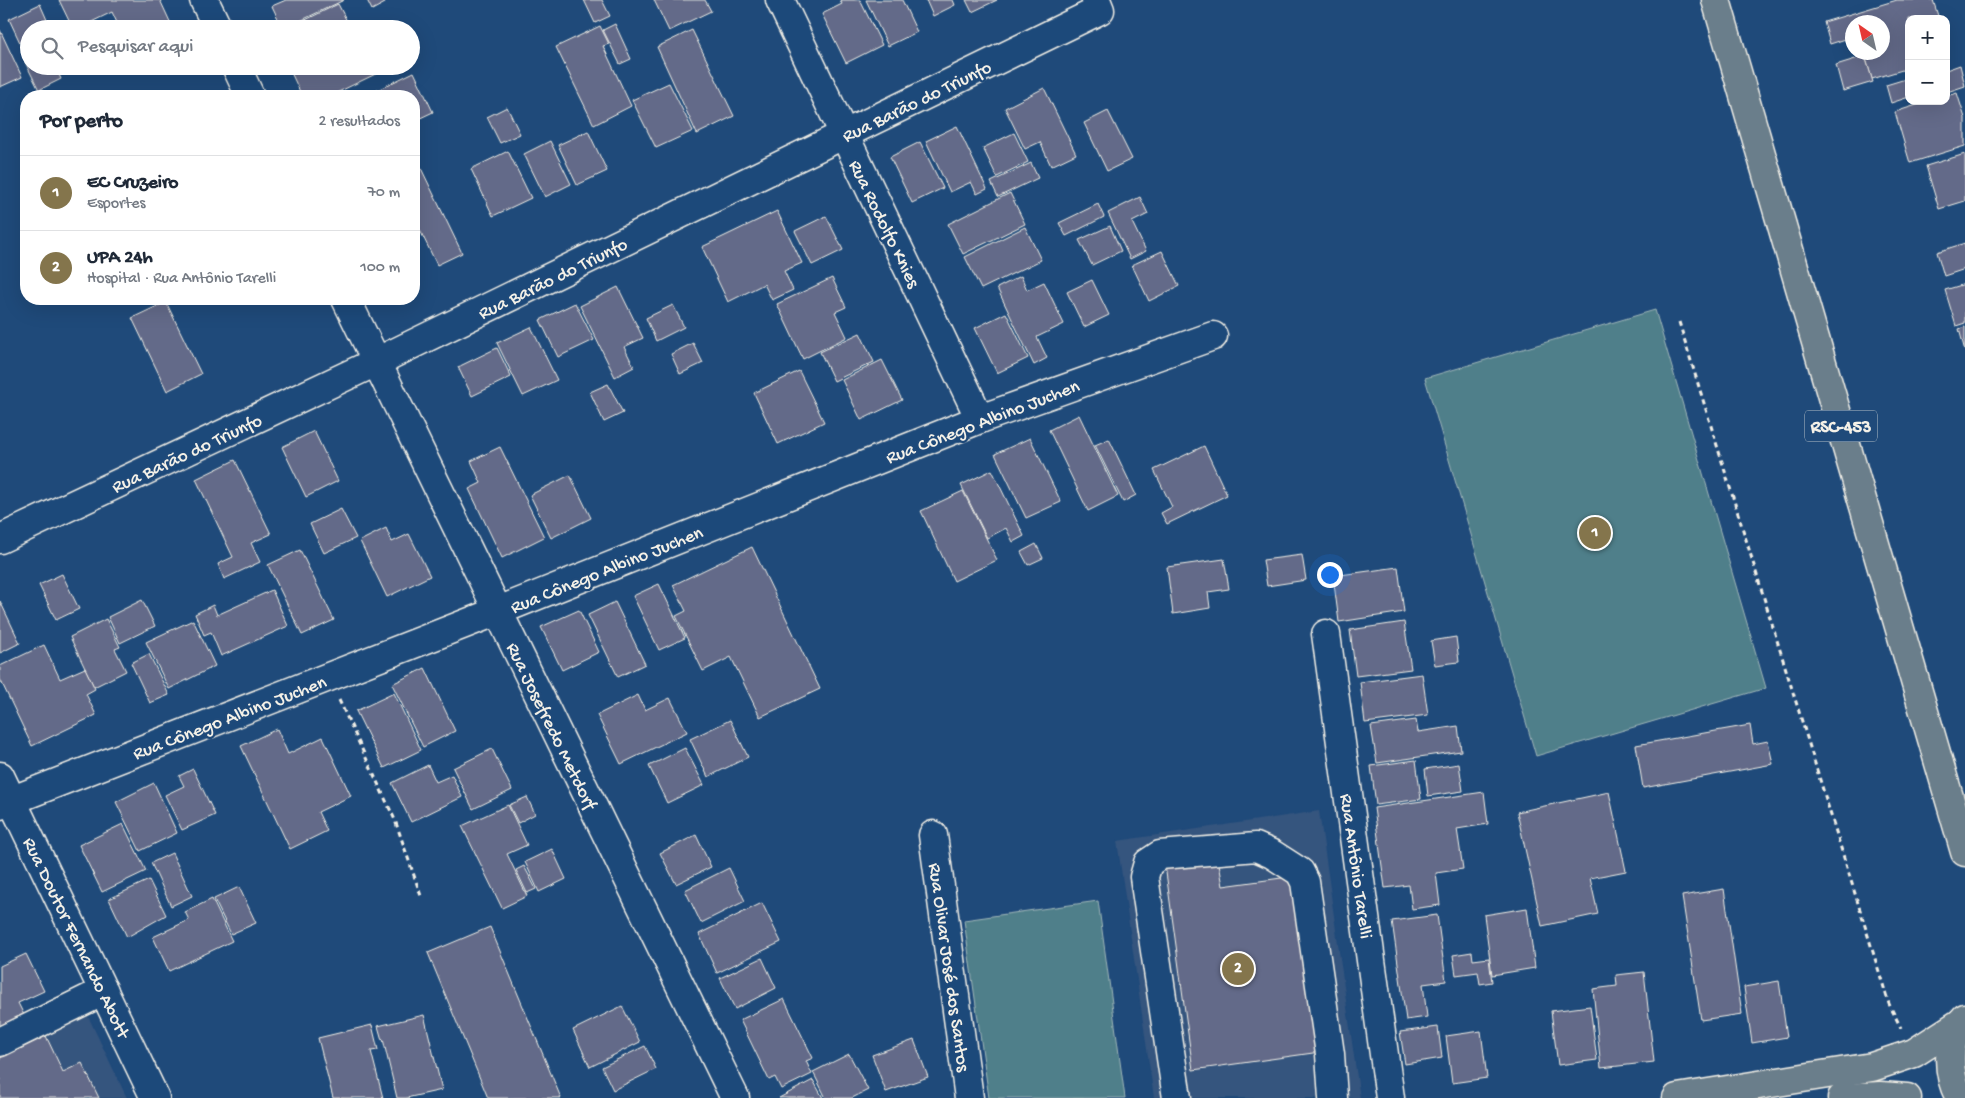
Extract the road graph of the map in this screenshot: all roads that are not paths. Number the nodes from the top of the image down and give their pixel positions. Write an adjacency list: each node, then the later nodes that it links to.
1 (204, 0): 5 (street)
2 (780, 0): 8 (street, Rua Rodolfo Knies)
3 (1716, 0): 19 (main road, RSC-453)
4 (1098, 5): 8 (street, Rua Barão do Triunfo)
5 (214, 20)
6 (240, 75): 7 (street)
7 (247, 90)
8 (843, 135): 11 (street, Rua Barão do Triunfo); 12 (street, Rua Rodolfo Knies)
9 (349, 305): 11 (street, Rua Josefredo Metdorf)
10 (1213, 336): 12 (street, Rua Cônego Albino Juchen)
11 (376, 362): 13 (street, Rua Barão do Triunfo); 14 (street, Rua Josefredo Metdorf)
12 (980, 419): 14 (street, Rua Cônego Albino Juchen)
13 (0, 539)
14 (498, 611): 17 (street, Rua Cônego Albino Juchen); 25 (street, Rua Josefredo Metdorf)
15 (1326, 634): 29 (street, Rua Antônio Tarelli)
16 (0, 776): 17 (street, Rua Doutor Fernando Abott)
17 (6, 803): 20 (street, Rua Doutor Fernando Abott)
18 (933, 835): 26 (street, Rua Olivar José dos Santos)
19 (1965, 852)
20 (104, 991): 22 (street); 24 (street, Rua Doutor Fernando Abott)
21 (1963, 1020): 30 (main road); 32 (main road)
22 (0, 1042)
23 (1846, 1097): 31 (main road)
24 (156, 1098)
25 (735, 1098)
26 (969, 1098)
27 (1177, 1098): 28 (street)
28 (1333, 1098)
29 (1390, 1098)
30 (1677, 1098)
31 (1907, 1098)
32 (1960, 1098)

